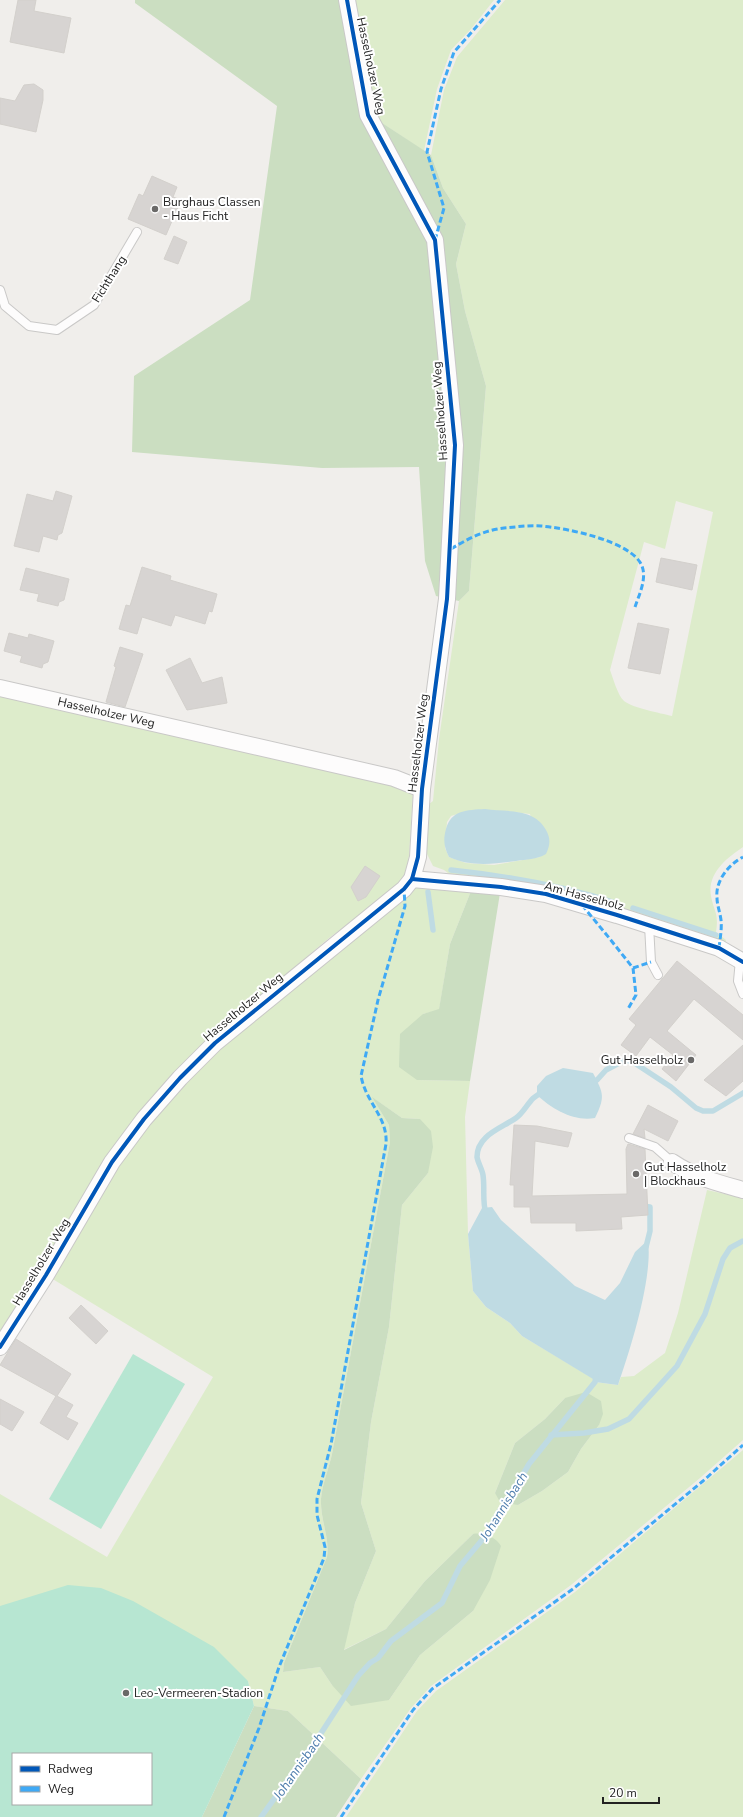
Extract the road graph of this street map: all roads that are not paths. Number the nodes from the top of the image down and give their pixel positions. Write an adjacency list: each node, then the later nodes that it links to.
1 (347, 0): 5 (street, Hasselholzer Weg)
2 (137, 232): 3 (lane, Fichthang)
3 (0, 290)
4 (0, 688): 5 (street, Hasselholzer Weg)
5 (422, 790): 6 (street, Hasselholzer Weg)
6 (412, 879): 7 (street, Am Hasselholz); 14 (street, Hasselholzer Weg)
7 (649, 925): 8 (street, Am Hasselholz); 9 (lane)
8 (741, 961): 10 (lane)
9 (658, 975)
10 (743, 994)
11 (629, 1138): 12 (lane)
12 (672, 1162): 13 (street)
13 (743, 1190)
14 (0, 1347)

